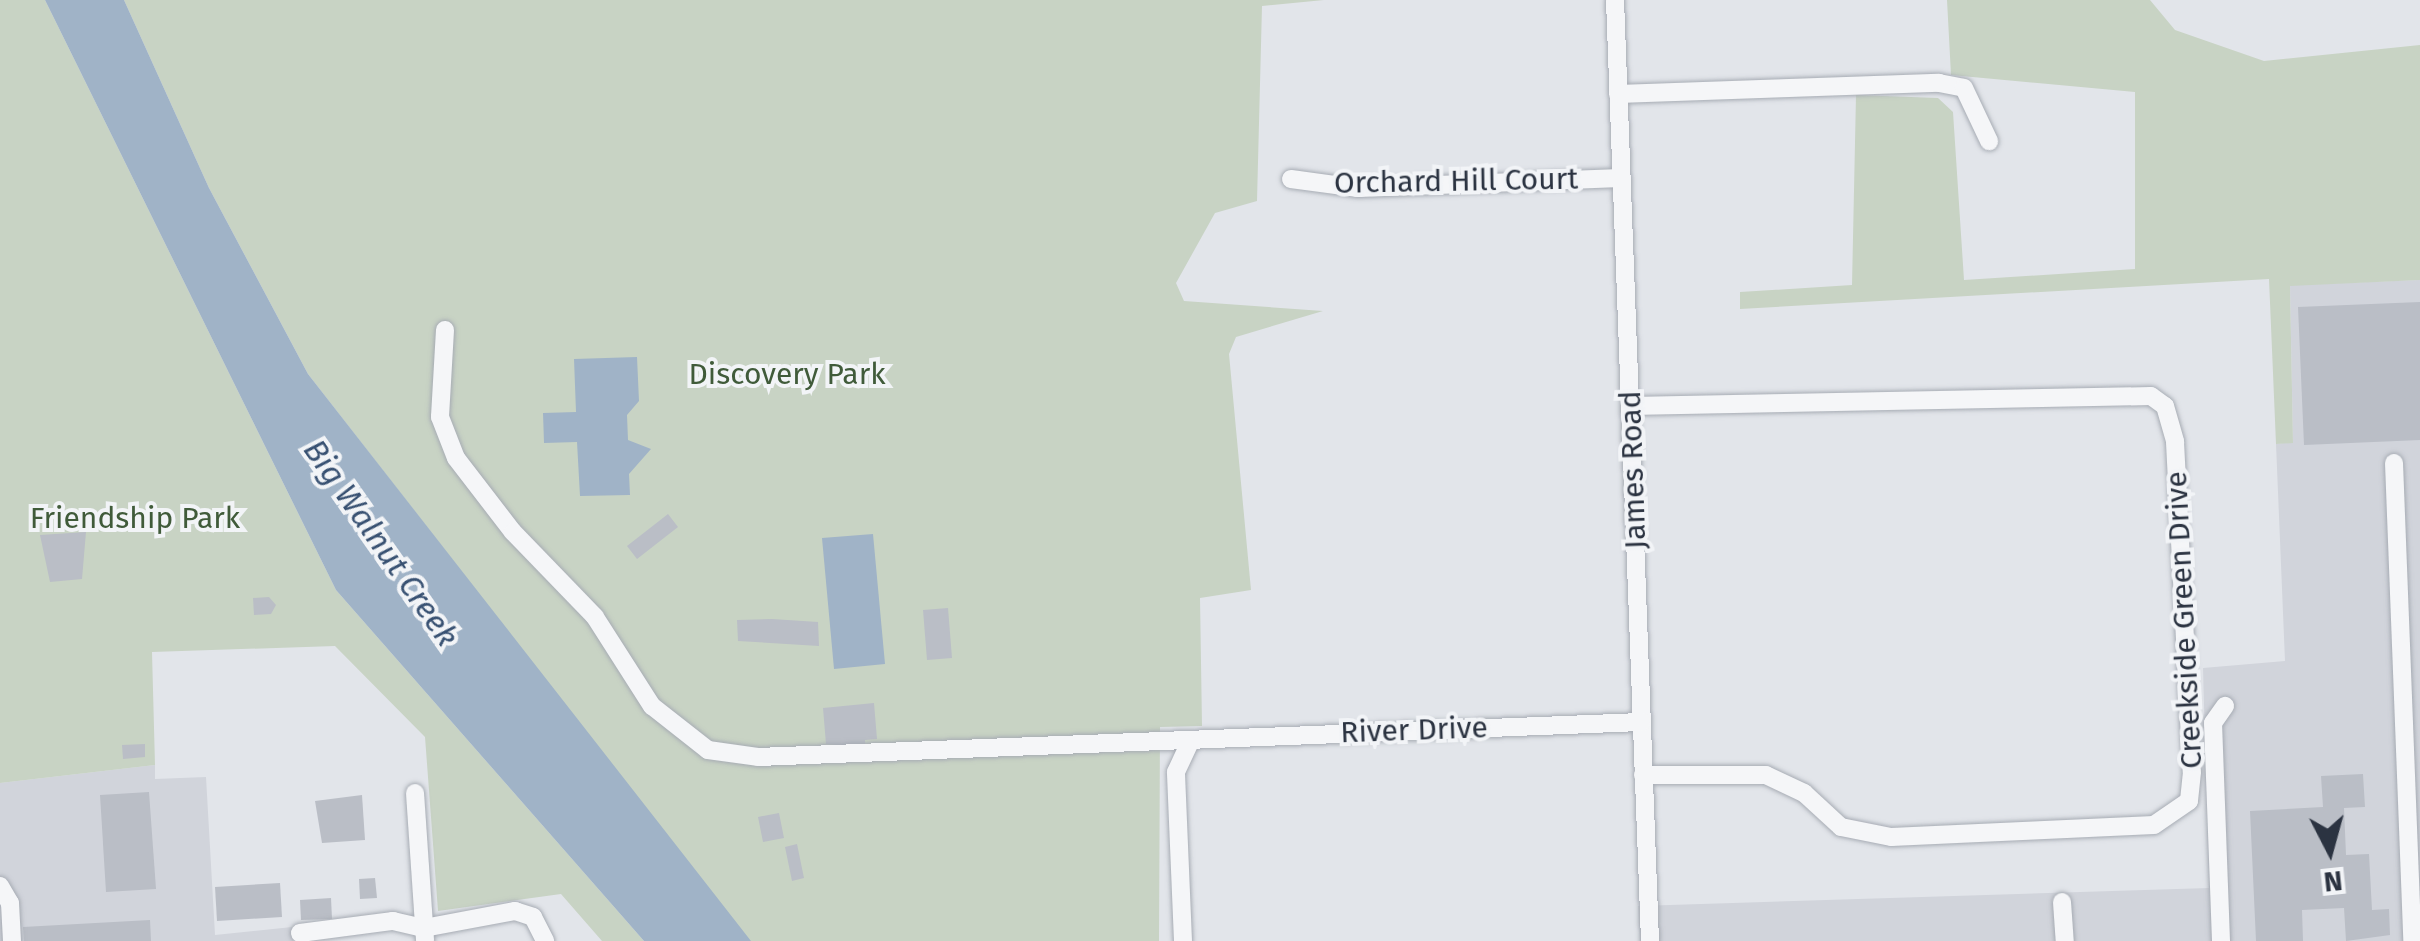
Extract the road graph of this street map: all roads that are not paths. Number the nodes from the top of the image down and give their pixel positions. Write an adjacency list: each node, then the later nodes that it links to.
1 (1615, 0): 2 (street, James Road)
2 (1618, 94): 3 (street); 4 (street, James Road)
3 (1988, 141)
4 (1621, 178): 5 (street, Orchard Hill Court); 7 (street, James Road)
5 (1291, 179)
6 (444, 330): 11 (street, River Drive)
7 (1630, 406): 10 (street, James Road); 12 (street, Creekside Green Drive)
8 (2394, 463): 24 (street)
9 (2225, 706): 23 (street)
10 (1641, 722): 11 (street, River Drive); 12 (street, James Road)
11 (1189, 744): 20 (street)
12 (1643, 776): 21 (street, James Road)
13 (415, 793): 17 (street)
14 (0, 886): 18 (street)
15 (2062, 902): 22 (street)
16 (300, 933): 17 (street)
17 (425, 934): 19 (street)
18 (12, 941)
19 (545, 941)
20 (1182, 941)
21 (1650, 941)
22 (2065, 941)
23 (2221, 941)
24 (2412, 941)

